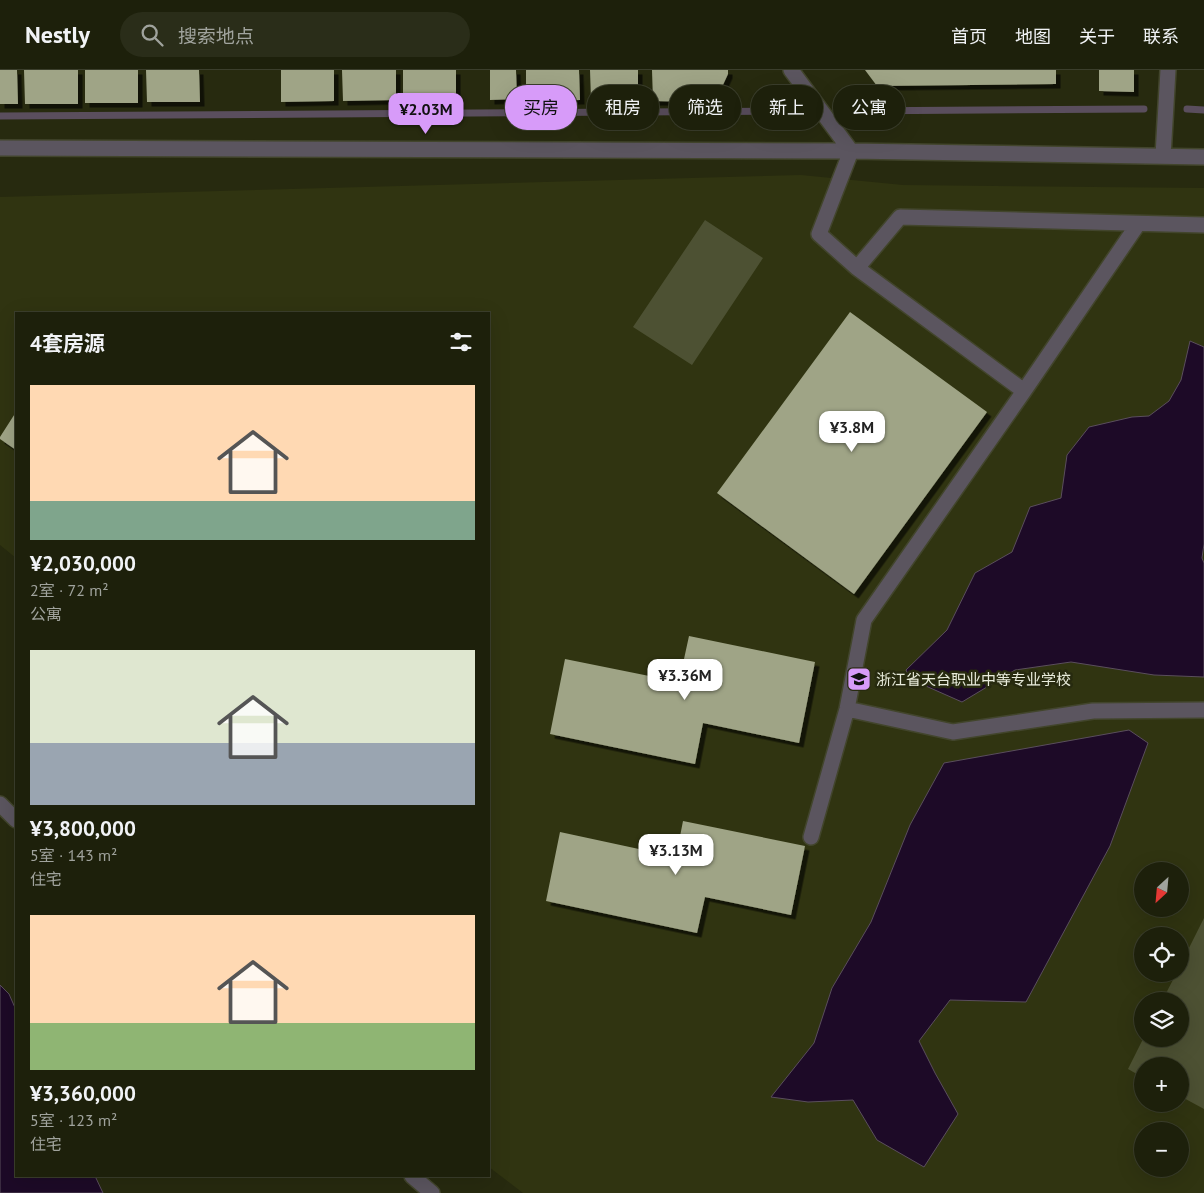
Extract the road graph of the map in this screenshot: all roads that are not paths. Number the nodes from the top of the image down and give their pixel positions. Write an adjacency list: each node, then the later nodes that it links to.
1 (791, 70): 4 (street)
2 (1168, 70): 5 (street)
3 (0, 148): 4 (street)
4 (851, 151): 5 (street); 9 (street)
5 (1163, 156): 6 (street)
6 (1204, 157)
7 (1138, 224): 8 (street); 9 (street); 10 (street)
8 (1204, 225)
9 (857, 268): 10 (street)
10 (1024, 391): 11 (street)
11 (847, 709): 12 (street); 15 (street)
12 (1204, 710)
13 (0, 804): 14 (street)
14 (15, 819)
15 (811, 837)
16 (413, 1177): 17 (street)
17 (432, 1193)

